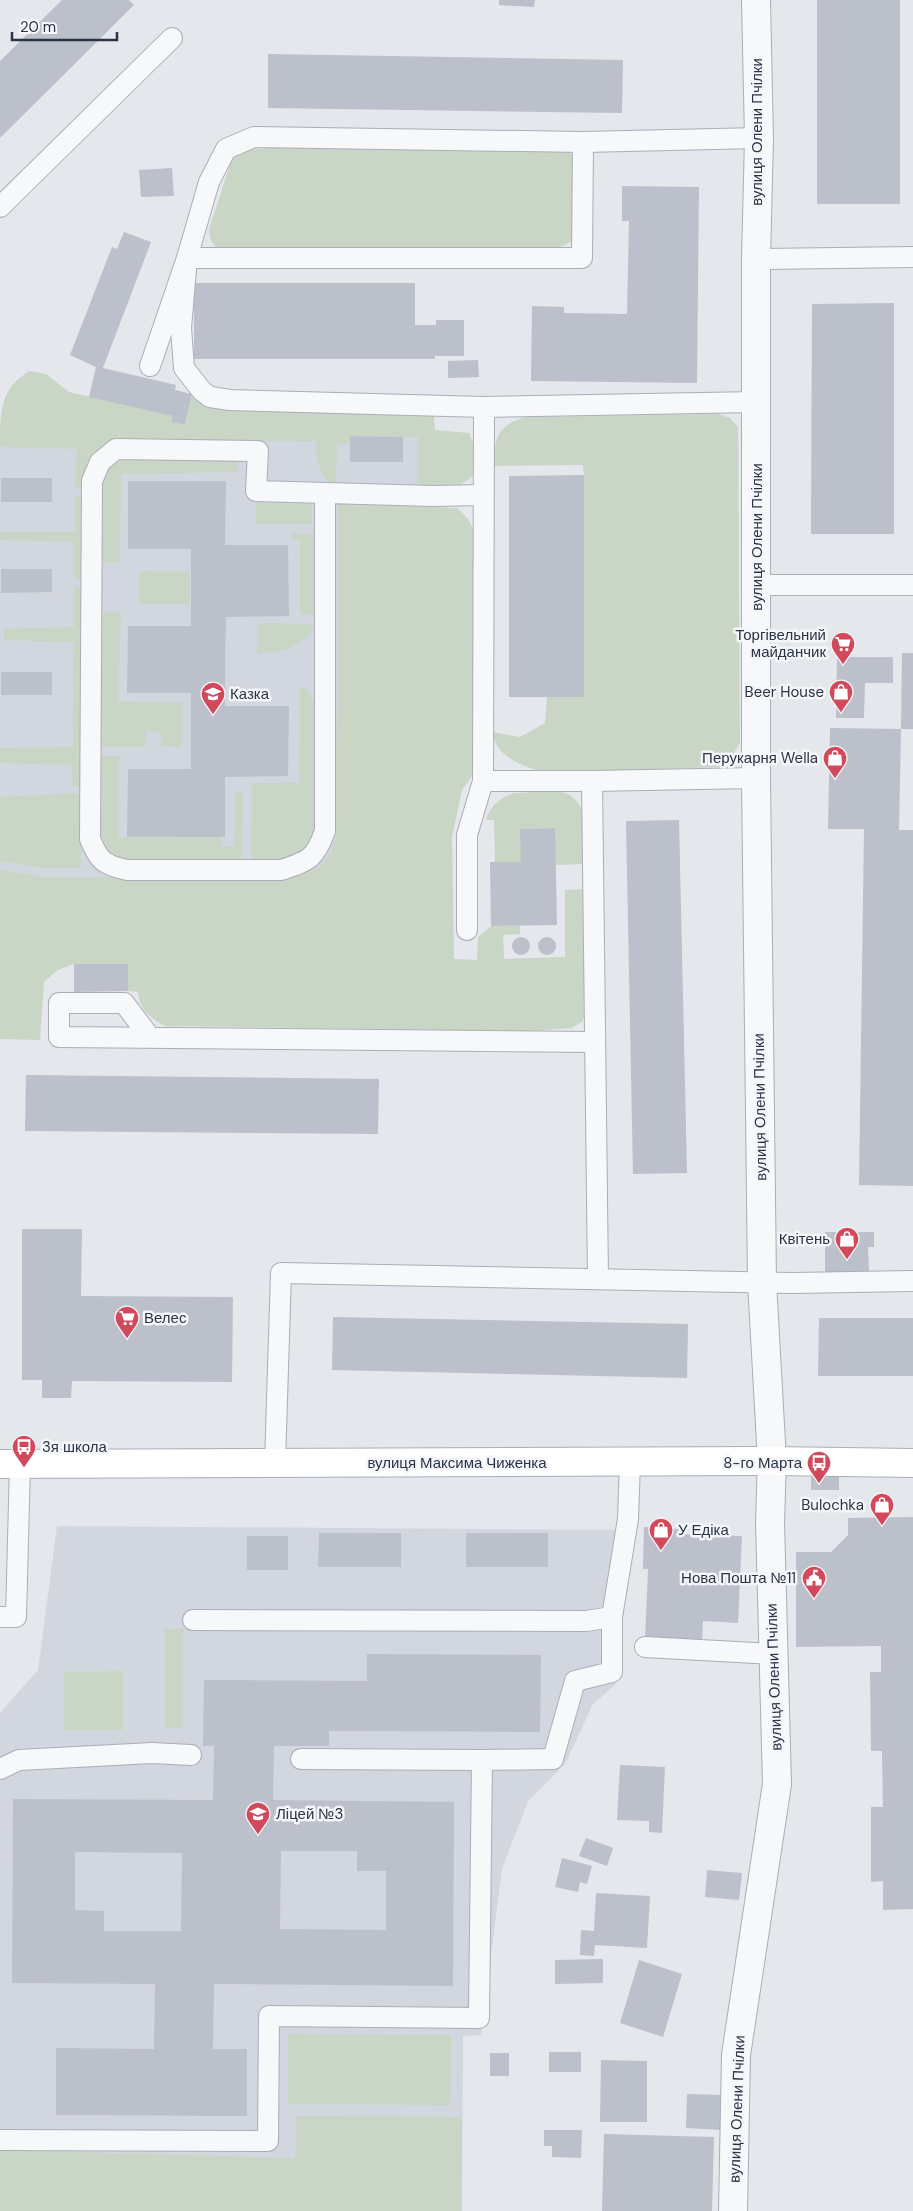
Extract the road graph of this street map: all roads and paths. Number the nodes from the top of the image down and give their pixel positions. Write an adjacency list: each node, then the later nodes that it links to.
1 (756, 0): 3 (street, вулиця Олени Пчілки)
2 (172, 38): 5 (lane)
3 (759, 138): 4 (lane); 8 (street, вулиця Олени Пчілки)
4 (583, 142): 7 (lane); 7 (lane)
5 (0, 207)
6 (913, 257): 8 (lane)
7 (187, 258): 9 (lane); 11 (lane)
8 (756, 259): 10 (street, вулиця Олени Пчілки)
9 (150, 366)
10 (757, 402): 11 (lane); 14 (street, вулиця Олени Пчілки)
11 (484, 407): 13 (lane)
12 (325, 493): 12 (lane); 13 (lane)
13 (483, 495): 17 (lane)
14 (757, 585): 15 (lane); 16 (street, вулиця Олени Пчілки)
15 (913, 585)
16 (756, 778): 18 (lane); 24 (street, вулиця Олени Пчілки)
17 (483, 781): 18 (lane); 19 (lane)
18 (592, 781): 21 (lane)
19 (468, 930)
20 (149, 1036): 21 (lane)
21 (595, 1042): 22 (lane)
22 (598, 1279): 24 (lane); 27 (lane)
23 (913, 1281): 24 (lane)
24 (762, 1282): 26 (street, вулиця Олени Пчілки)
25 (630, 1462): 26 (street, вулиця Максима Чиженка); 27 (street, вулиця Максима Чиженка); 31 (lane)
26 (772, 1462): 28 (street, вулиця Максима Чиженка); 34 (street, вулиця Олени Пчілки)
27 (274, 1463): 29 (street, вулиця Максима Чиженка)
28 (913, 1463)
29 (10, 1464): 30 (lane)
30 (0, 1617)
31 (612, 1618): 32 (lane); 37 (lane)
32 (193, 1620)
33 (645, 1647): 34 (lane)
34 (773, 1654): 40 (street, вулиця Олени Пчілки)
35 (191, 1755): 38 (lane)
36 (301, 1759): 37 (lane)
37 (482, 1760): 39 (lane)
38 (0, 1769)
39 (0, 2140)
40 (734, 2211)

